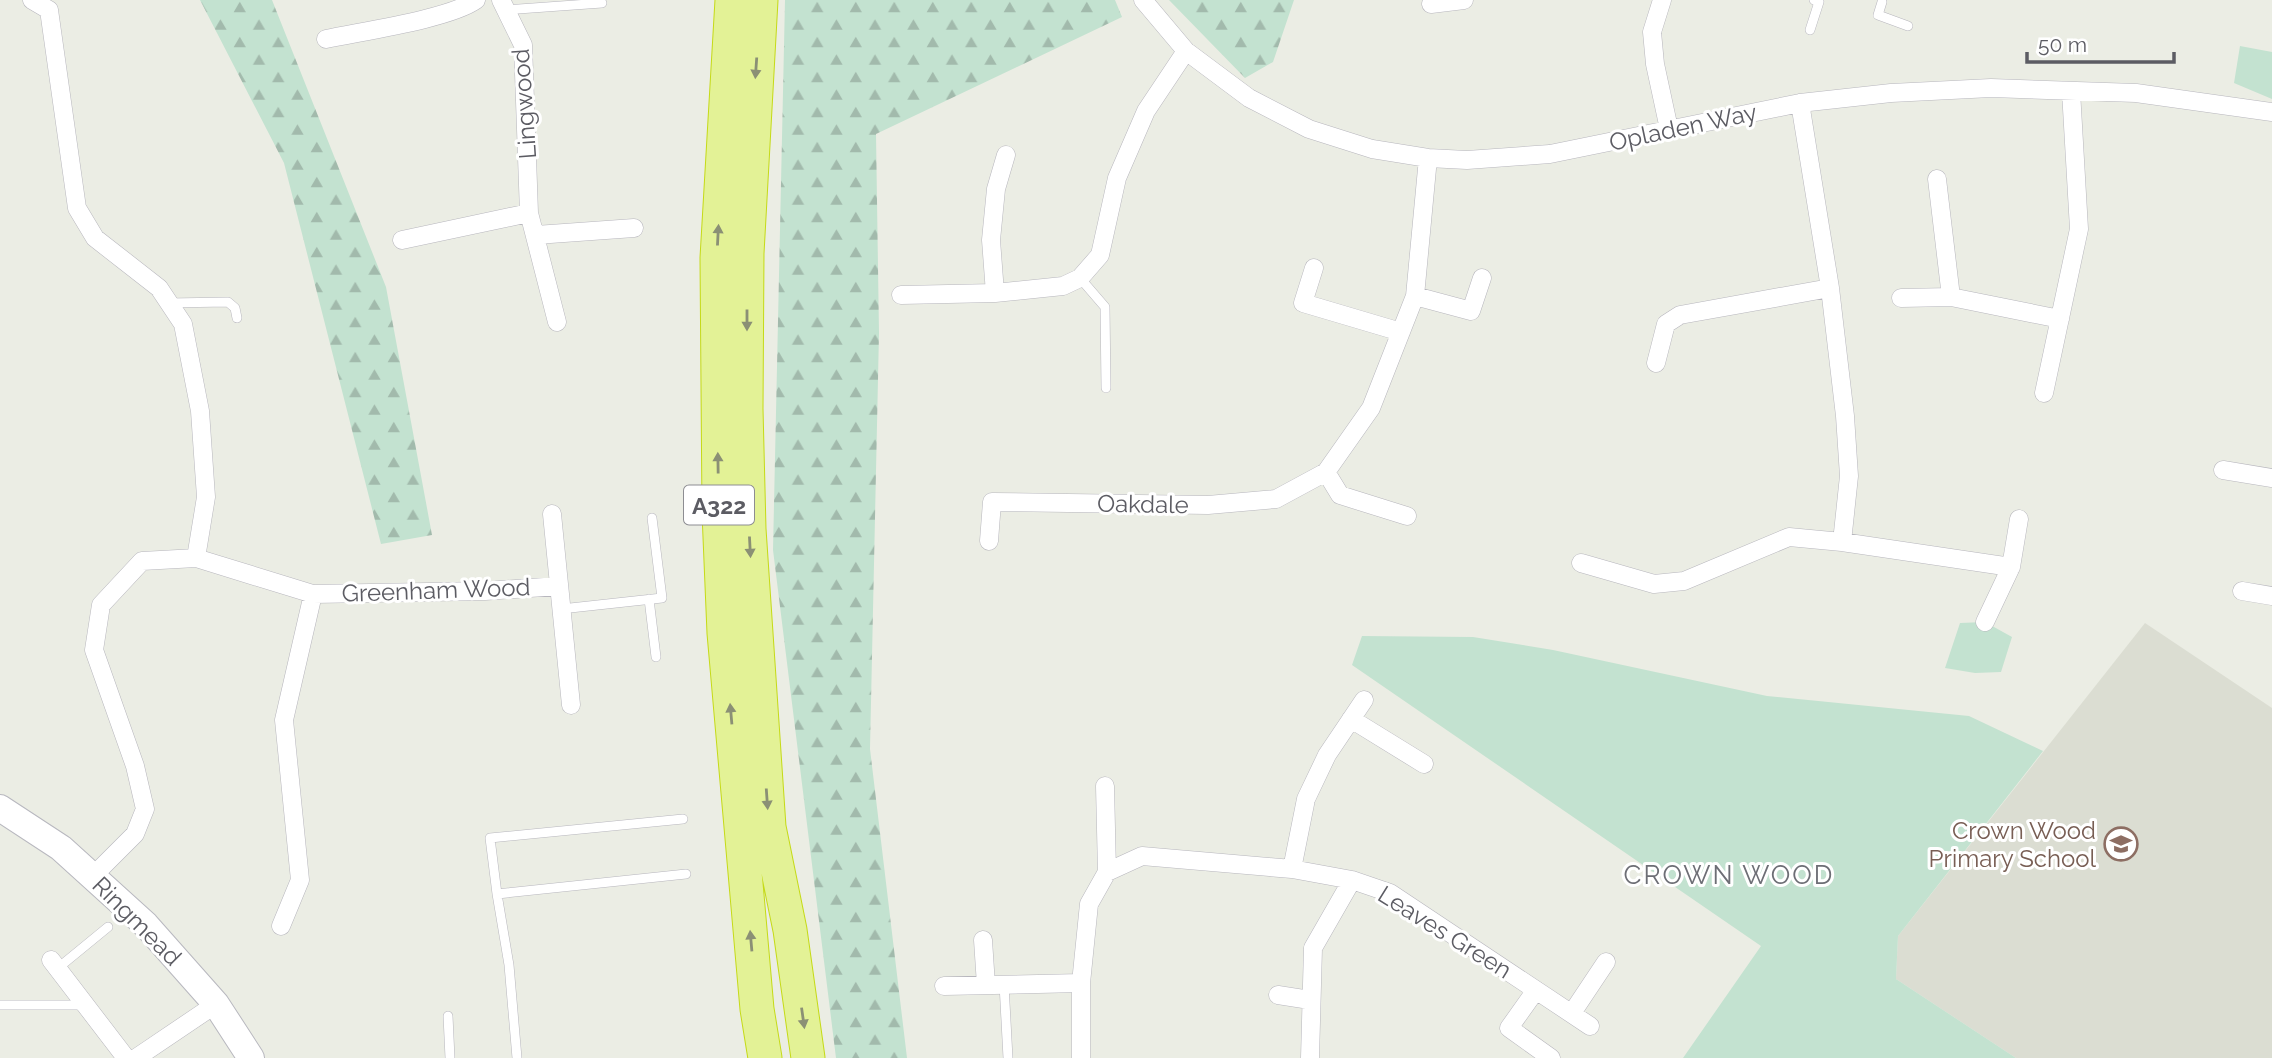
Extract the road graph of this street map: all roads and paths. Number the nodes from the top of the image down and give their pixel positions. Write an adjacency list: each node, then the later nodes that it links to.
1 (32, 0): 37 (street)
2 (476, 0): 15 (street)
3 (732, 0): 100 (highway, A322, one-way to 3)
4 (761, 0): 101 (highway, A322, one-way to 101)
5 (1143, 0): 16 (street, Opladen Way)
6 (1464, 0): 11 (street)
7 (1662, 0): 20 (street)
8 (1814, 0): 14 (lane)
9 (1882, 2): 13 (lane)
10 (602, 3): 12 (lane)
11 (1431, 4)
12 (503, 5): 24 (street, Lingwood)
13 (1908, 26)
14 (1810, 30)
15 (326, 39)
16 (1186, 51): 22 (street, Opladen Way); 29 (street)
17 (2071, 91): 18 (street, Opladen Way); 19 (street, Opladen Way); 39 (street)
18 (1800, 103): 20 (street, Opladen Way); 31 (street)
19 (2272, 112)
20 (1669, 129): 22 (street, Opladen Way)
21 (1006, 155): 32 (street)
22 (1428, 158): 34 (street, Oakdale)
23 (1937, 179): 35 (street)
24 (529, 213): 26 (street, Lingwood); 27 (street)
25 (635, 228): 26 (street)
26 (536, 235): 40 (street, Lingwood)
27 (402, 240)
28 (1314, 268): 41 (street)
29 (1080, 278): 32 (street); 43 (lane)
30 (1482, 278): 34 (street)
31 (1830, 288): 42 (street); 53 (street)
32 (995, 293): 33 (street)
33 (901, 295)
34 (1415, 296): 41 (street, Oakdale)
35 (1951, 297): 36 (street); 39 (street)
36 (1901, 298)
37 (169, 303): 38 (lane); 54 (street)
38 (237, 317)
39 (2060, 319): 44 (street)
40 (557, 322)
41 (1401, 332): 46 (street, Oakdale)
42 (1656, 363)
43 (1106, 388)
44 (2043, 393)
45 (2223, 470): 47 (street)
46 (1326, 472): 49 (street); 52 (street, Oakdale)
47 (2272, 478)
48 (552, 514): 57 (street, Greenham Wood)
49 (1407, 516)
50 (652, 518): 61 (lane)
51 (2019, 519): 56 (street)
52 (989, 541)
53 (1842, 542): 55 (street); 56 (street)
54 (196, 558): 59 (street, Greenham Wood); 75 (street, Greenham Wood)
55 (1581, 564)
56 (2011, 567): 63 (street)
57 (559, 586): 59 (street, Greenham Wood); 62 (street, Greenham Wood)
58 (2242, 591): 60 (street)
59 (313, 594): 78 (street, Greenham Wood)
60 (2272, 596)
61 (649, 599): 62 (lane); 64 (lane)
62 (561, 609): 66 (street, Greenham Wood)
63 (1985, 622)
64 (656, 657)
65 (1364, 700): 67 (street)
66 (571, 705)
67 (1351, 719): 68 (street); 72 (street)
68 (1424, 764)
69 (1105, 786): 73 (street)
70 (0, 808): 75 (street, Ringmead)
71 (683, 818): 77 (lane)
72 (1292, 869): 73 (street, Leaves Green); 76 (street, Leaves Green)
73 (1107, 872): 83 (street)
74 (686, 874): 77 (lane)
75 (93, 876): 90 (street, Ringmead)
76 (1352, 880): 86 (street, Leaves Green); 88 (street, Leaves Green)
77 (497, 894): 99 (lane)
78 (281, 926)
79 (108, 927): 82 (lane)
80 (983, 940): 84 (street)
81 (1606, 962): 92 (street)
82 (55, 964): 89 (street)
83 (1081, 983): 84 (street); 103 (street)
84 (995, 985): 85 (street); 102 (lane)
85 (944, 986)
86 (1536, 990): 92 (street, Leaves Green); 105 (street, Leaves Green)
87 (1278, 995): 88 (street)
88 (1310, 1000): 104 (street, Leaves Green)
89 (86, 1004): 91 (lane); 95 (street)
90 (216, 1004): 96 (street); 97 (street, Ringmead)
91 (0, 1005)
92 (1572, 1013): 94 (street, Leaves Green)
93 (448, 1016): 98 (lane)
94 (1590, 1026)
95 (126, 1058)
96 (136, 1058)
97 (251, 1058)
98 (450, 1058)
99 (517, 1058)
100 (765, 1058)
101 (808, 1058)
102 (1008, 1058)
103 (1081, 1058)
104 (1310, 1058)
105 (1551, 1058)

